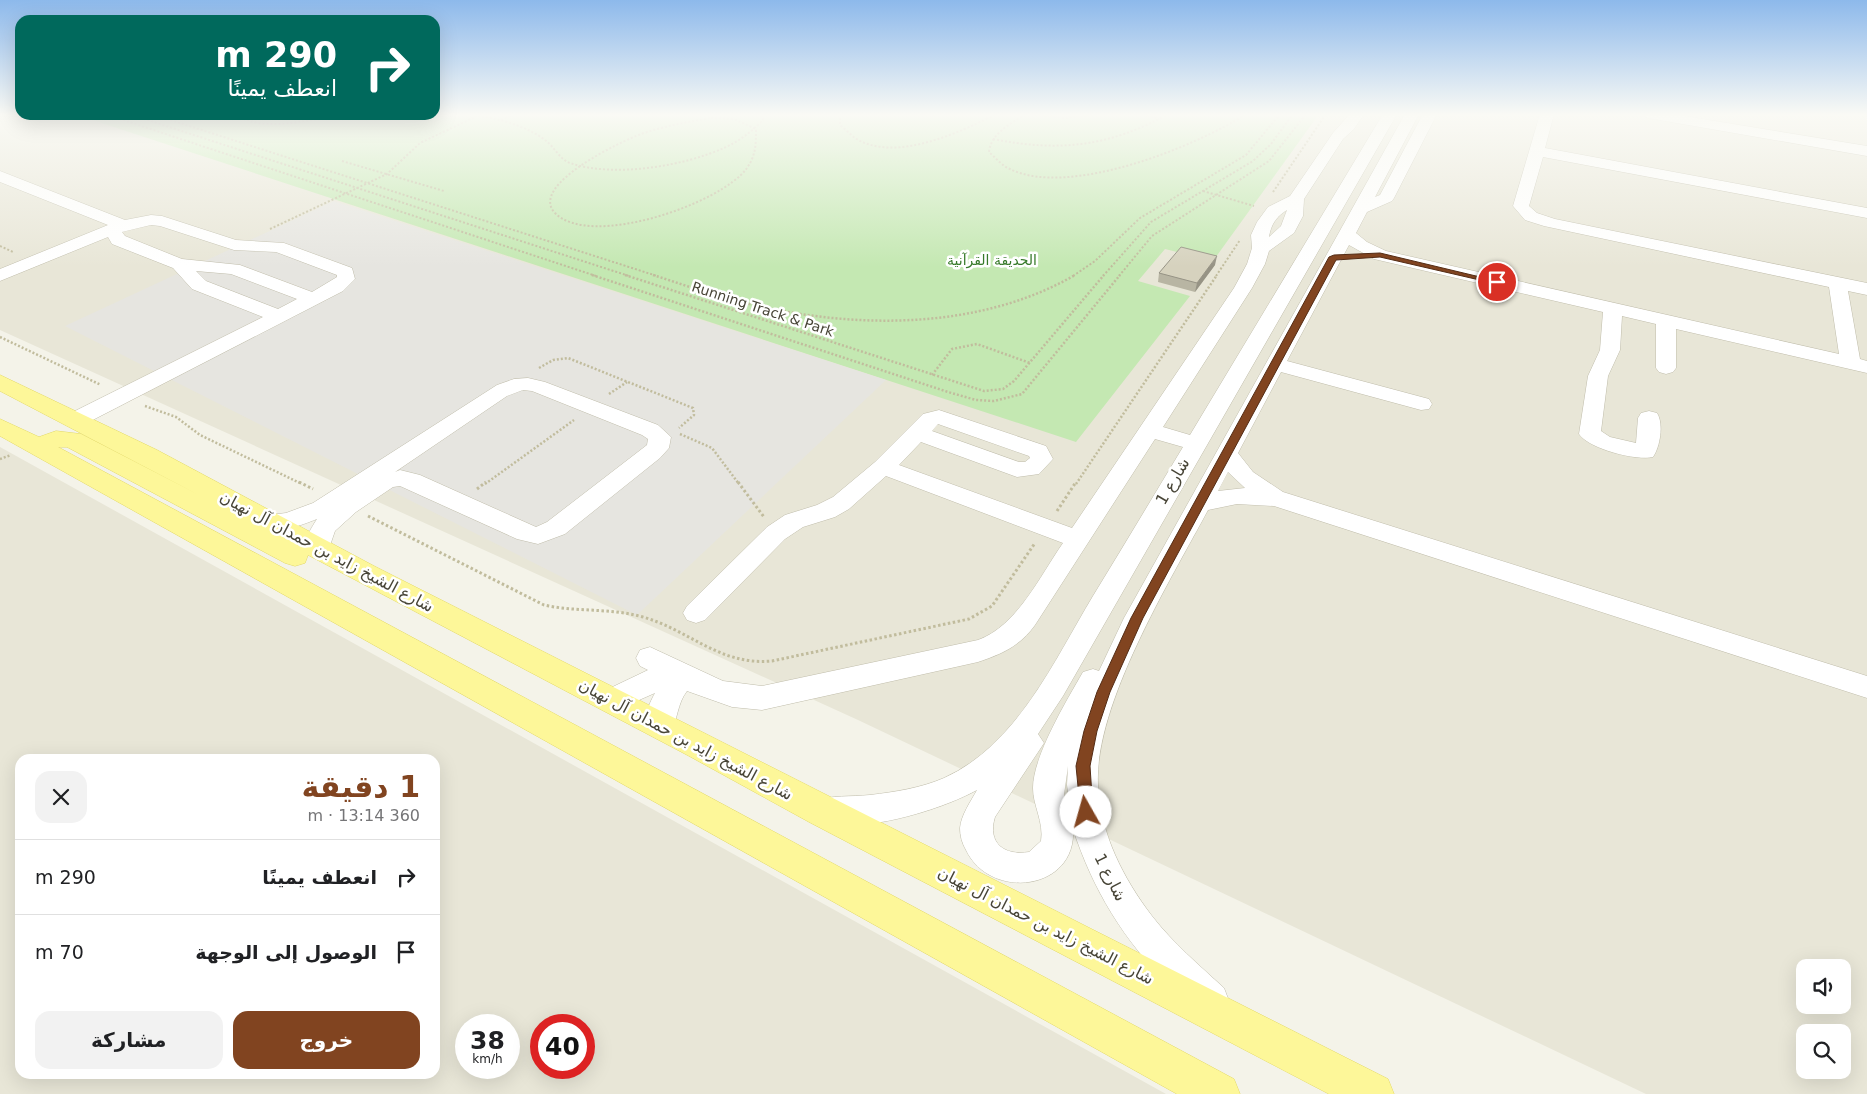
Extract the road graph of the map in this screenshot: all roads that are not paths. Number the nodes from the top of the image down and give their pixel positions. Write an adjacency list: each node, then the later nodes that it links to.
1 (1319, 165): 8 (street)
2 (1360, 165): 21 (street, شارع 1)
3 (1384, 165): 9 (street, شارع 1)
4 (1403, 165): 9 (street)
5 (1532, 165): 24 (street)
6 (1611, 165): 10 (street)
7 (0, 176): 11 (street)
8 (1296, 199): 15 (street); 15 (street)
9 (1360, 209): 13 (street, شارع 1)
10 (1867, 213)
11 (117, 227): 16 (street); 22 (street); 23 (street)
12 (270, 229): 14 (street)
13 (1347, 235): 18 (street); 20 (street, شارع 1)
14 (297, 238): 17 (street); 19 (street)
15 (1253, 240): 21 (street); 40 (street)
16 (227, 243): 17 (street); 26 (street)
17 (278, 247): 26 (street)
18 (1380, 255): 20 (street); 27 (street)
19 (346, 256)
20 (1334, 257): 30 (street, شارع 1)
21 (1304, 258): 42 (street, شارع 1)
22 (179, 264): 26 (street); 28 (street)
23 (0, 276)
24 (1838, 283): 25 (street); 31 (street)
25 (1867, 289)
26 (318, 296): 28 (street)
27 (1613, 308): 29 (street); 37 (street)
28 (279, 316): 38 (street)
29 (1666, 320): 31 (street); 32 (street)
30 (1275, 364): 34 (street); 44 (street, شارع 1)
31 (1859, 365)
32 (1666, 368)
33 (0, 382): 35 (main road, شارع الشيخ زايد بن حمدان آل نهيان)
34 (1421, 404)
35 (46, 405): 36 (main road); 38 (main road, شارع الشيخ زايد بن حمدان آل نهيان)
36 (0, 406)
37 (1648, 418)
38 (77, 419): 49 (main road, شارع الشيخ زايد بن حمدان آل نهيان)
39 (0, 426): 43 (main road)
40 (1150, 430): 42 (street); 50 (street)
41 (917, 433): 45 (street)
42 (1195, 443): 57 (street, شارع 1)
43 (38, 446): 52 (main road); 62 (main road)
44 (1226, 453): 46 (street); 48 (street, شارع 1)
45 (883, 467): 50 (street); 53 (street)
46 (1276, 498): 48 (street); 56 (street)
47 (341, 503): 47 (street); 49 (street); 51 (street)
48 (1198, 504): 54 (street, شارع 1)
49 (271, 522): 51 (main road, شارع الشيخ زايد بن حمدان آل نهيان)
50 (1078, 540): 55 (street)
51 (318, 548): 52 (main road, شارع الشيخ زايد بن حمدان آل نهيان)
52 (364, 572): 58 (main road, شارع الشيخ زايد بن حمدان آل نهيان)
53 (696, 613)
54 (1137, 618): 57 (street); 61 (street, شارع 1)
55 (668, 668): 58 (street); 59 (street)
56 (1867, 687)
57 (1053, 688): 60 (street, شارع 1)
58 (612, 700): 59 (main road, شارع الشيخ زايد بن حمدان آل نهيان)
59 (660, 725): 60 (main road, شارع الشيخ زايد بن حمدان آل نهيان)
60 (821, 811): 61 (main road, شارع الشيخ زايد بن حمدان آل نهيان)
61 (1231, 1020): 63 (main road, شارع الشيخ زايد بن حمدان آل نهيان)
62 (1219, 1094)
63 (1373, 1094)

